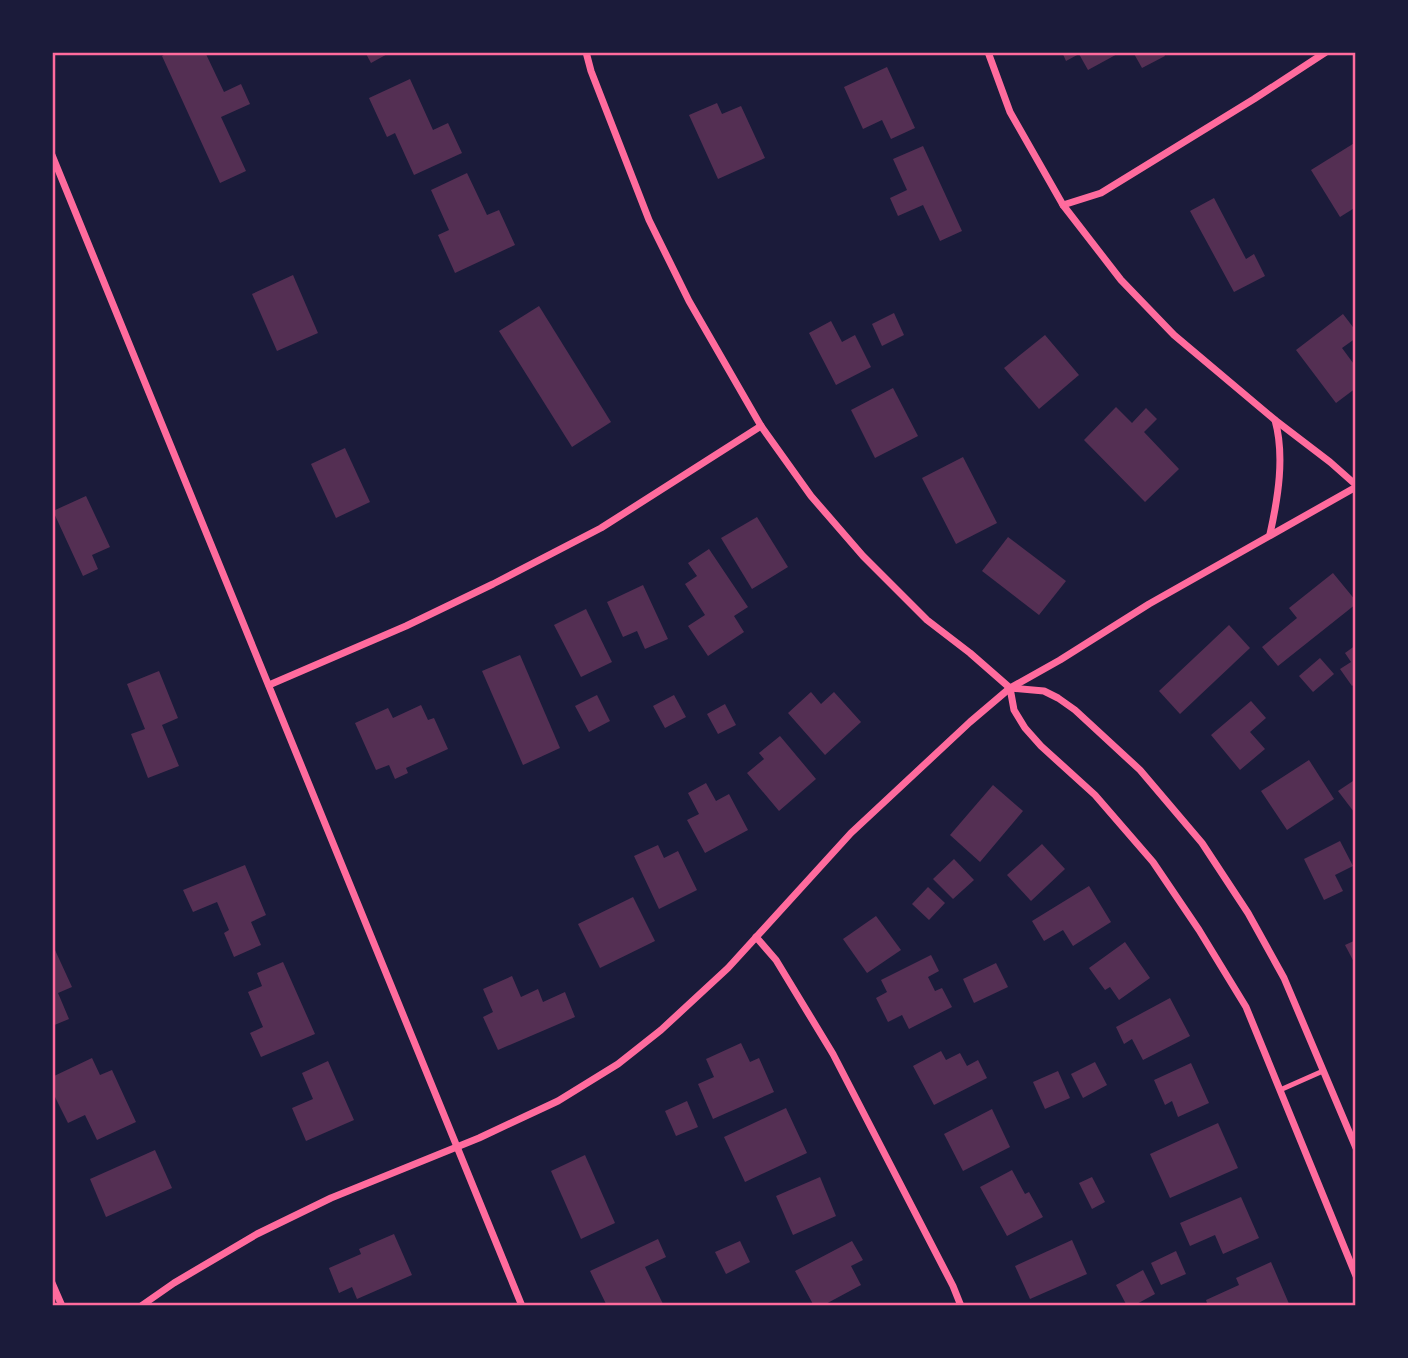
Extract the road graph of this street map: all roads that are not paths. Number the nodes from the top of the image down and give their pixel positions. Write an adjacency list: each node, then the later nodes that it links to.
1 (586, 52): 7 (street)
2 (988, 52): 5 (street)
3 (1326, 52): 5 (street)
4 (52, 155): 10 (street)
5 (1063, 205): 6 (street)
6 (1275, 420): 8 (street); 9 (street)
7 (761, 426): 10 (street); 11 (street)
8 (1356, 486): 9 (street)
9 (1270, 534): 11 (street)
10 (269, 685): 15 (street)
11 (1010, 688): 12 (street); 13 (street); 14 (street)
12 (756, 937): 15 (street); 22 (street)
13 (1323, 1071): 14 (lane); 16 (street)
14 (1280, 1090): 17 (street)
15 (457, 1146): 20 (street); 21 (street)
16 (1356, 1148)
17 (1356, 1276)
18 (52, 1283): 19 (street)
19 (62, 1306)
20 (141, 1306)
21 (522, 1306)
22 (961, 1306)

